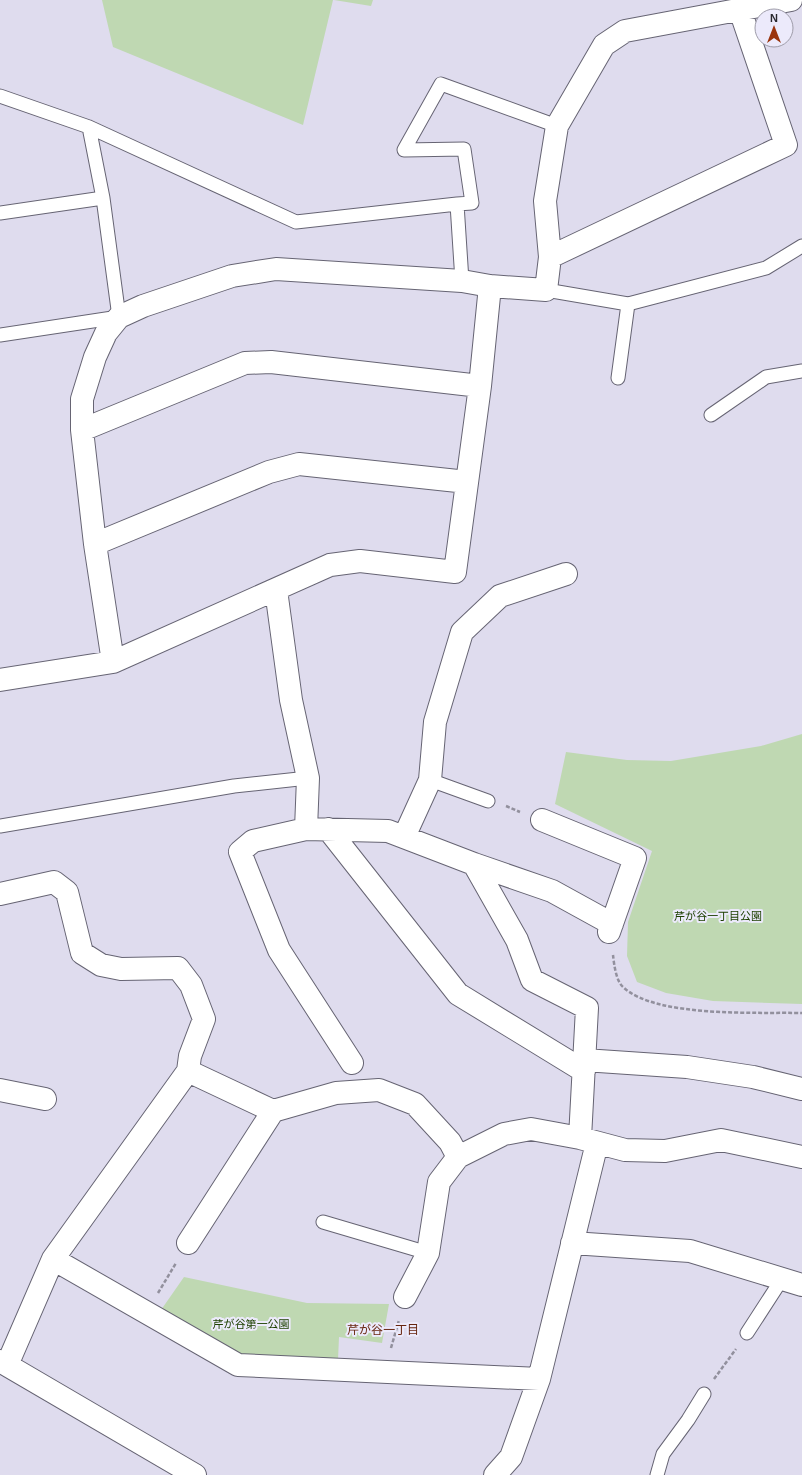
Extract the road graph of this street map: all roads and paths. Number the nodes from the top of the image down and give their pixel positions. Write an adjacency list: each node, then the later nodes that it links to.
1 (791, 0): 2 (street)
2 (740, 10): 4 (street); 10 (street)
3 (0, 96): 5 (lane)
4 (557, 126): 7 (lane); 10 (street)
5 (89, 127): 6 (lane); 7 (lane)
6 (103, 198): 8 (lane); 15 (lane)
7 (457, 204): 11 (lane)
8 (0, 213)
9 (802, 246): 14 (lane)
10 (550, 257): 13 (street)
11 (462, 280): 12 (street); 15 (street)
12 (490, 286): 13 (street); 19 (street)
13 (546, 290): 14 (lane)
14 (628, 304): 18 (lane)
15 (119, 317): 16 (lane); 21 (street)
16 (0, 335)
17 (802, 371): 20 (lane)
18 (618, 378)
19 (480, 386): 21 (street); 22 (street)
20 (711, 415)
21 (82, 430): 23 (street)
22 (467, 482): 23 (street); 25 (street)
23 (95, 544): 26 (street)
24 (566, 574): 29 (street)
25 (276, 590): 26 (street); 28 (street)
26 (113, 662): 27 (street)
27 (0, 680)
28 (308, 778): 32 (lane); 33 (street)
29 (430, 780): 30 (lane); 35 (street)
30 (488, 801)
31 (542, 820): 38 (street)
32 (0, 826)
33 (306, 829): 34 (street); 40 (street)
34 (328, 829): 35 (street); 41 (street)
35 (404, 837): 36 (street)
36 (474, 864): 38 (street); 41 (street)
37 (0, 894): 42 (street)
38 (610, 928): 39 (path)
39 (802, 1013)
40 (352, 1064)
41 (584, 1066): 43 (street); 47 (street)
42 (188, 1071): 46 (street); 54 (street)
43 (802, 1089)
44 (0, 1090): 45 (street)
45 (45, 1099)
46 (274, 1111): 49 (street); 51 (street)
47 (589, 1141): 48 (street); 49 (street); 52 (street)
48 (802, 1157)
49 (458, 1158): 53 (street)
50 (323, 1222): 53 (lane)
51 (188, 1244): 58 (path)
52 (572, 1244): 55 (street); 62 (street)
53 (428, 1253): 57 (street)
54 (53, 1259): 58 (street); 60 (street)
55 (782, 1279): 56 (street); 59 (lane)
56 (802, 1285)
57 (405, 1297): 61 (path)
58 (149, 1306): 61 (street)
59 (747, 1333): 63 (path)
60 (4, 1363): 64 (street)
61 (385, 1372): 62 (street)
62 (538, 1379): 65 (street)
63 (704, 1394): 66 (lane)
64 (196, 1475)
65 (495, 1475)
66 (657, 1475)

